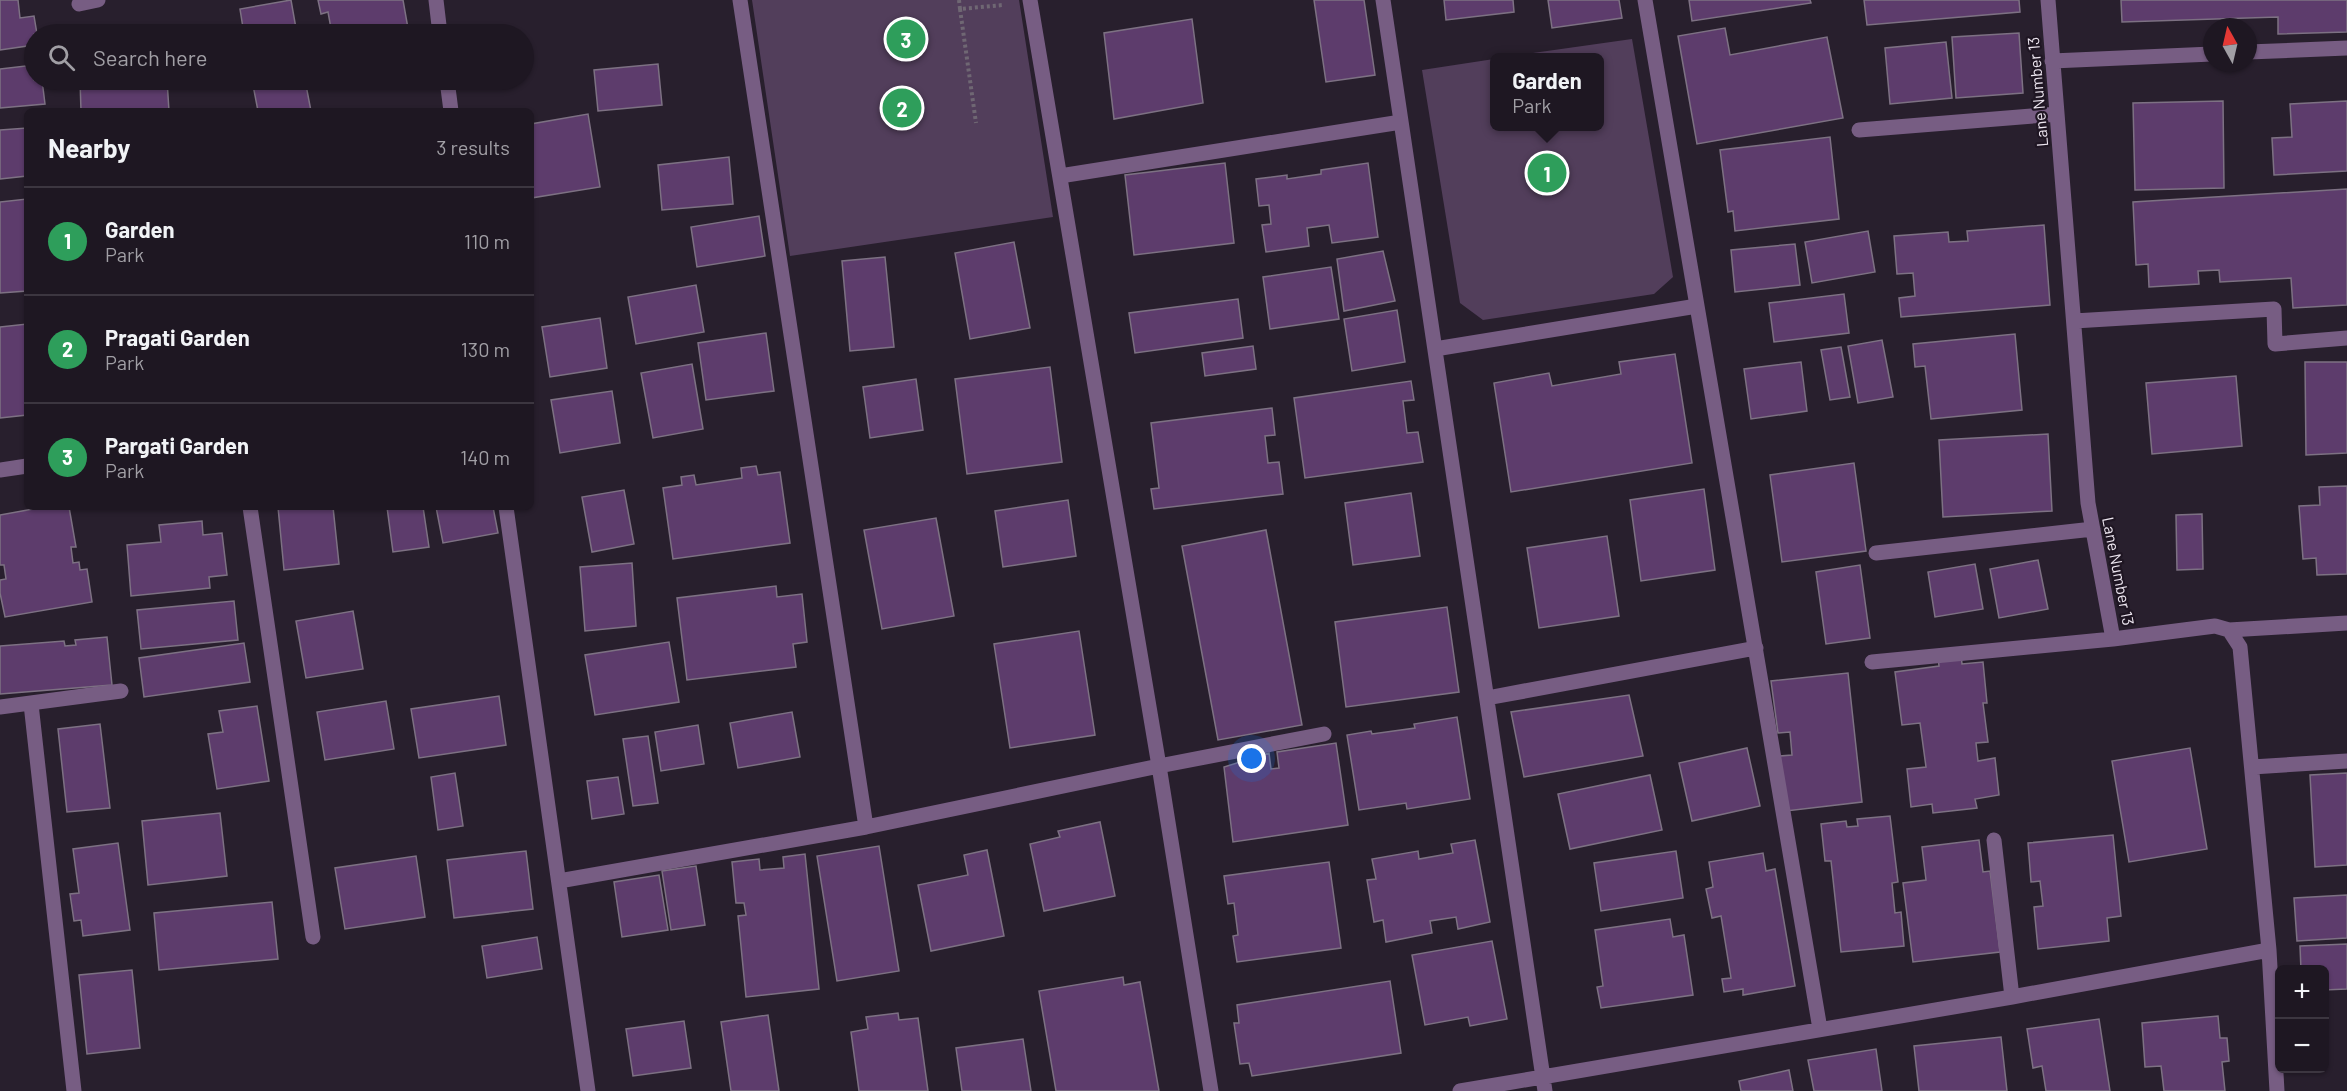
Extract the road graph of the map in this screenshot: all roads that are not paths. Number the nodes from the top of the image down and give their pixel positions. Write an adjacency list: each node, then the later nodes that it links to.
1 (98, 0): 8 (street)
2 (436, 0): 9 (street)
3 (740, 0): 43 (street)
4 (1383, 0): 17 (street)
5 (1645, 0): 20 (street)
6 (2048, 0): 13 (street, Lane Number 13)
7 (1031, 1): 19 (street)
8 (79, 4)
9 (439, 24)
10 (2347, 48): 11 (street)
11 (2257, 52)
12 (2203, 54): 13 (street)
13 (2052, 61): 16 (street, Lane Number 13)
14 (448, 90): 15 (street)
15 (451, 108)
16 (2057, 114): 18 (street); 21 (street, Lane Number 13)
17 (1401, 122): 19 (street); 23 (street)
18 (1859, 130)
19 (1060, 176): 41 (street)
20 (1697, 306): 23 (street); 33 (street)
21 (2074, 321): 22 (street); 28 (street, Lane Number 13)
22 (2347, 338)
23 (1435, 349): 36 (street)
24 (24, 466): 25 (street)
25 (0, 470)
26 (250, 510): 46 (street)
27 (506, 510): 45 (street)
28 (2093, 529): 29 (street); 32 (street, Lane Number 13)
29 (1876, 554)
30 (2347, 622): 31 (street, Lane Number 13)
31 (2229, 630): 32 (street, Lane Number 13); 42 (street)
32 (2113, 639): 34 (street)
33 (1756, 648): 36 (street); 49 (street)
34 (1872, 662)
35 (121, 692): 37 (street)
36 (1487, 698): 50 (street)
37 (31, 704): 38 (street); 51 (street)
38 (0, 708)
39 (1324, 734): 41 (street)
40 (2347, 761): 42 (street)
41 (1159, 766): 43 (street); 53 (street)
42 (2252, 767): 47 (street)
43 (866, 827): 45 (street)
44 (1994, 840): 48 (street)
45 (559, 880): 52 (street)
46 (314, 937)
47 (2269, 950): 48 (street); 55 (street)
48 (2012, 997): 49 (street)
49 (1820, 1029): 50 (street)
50 (1544, 1083): 54 (street)
51 (74, 1091)
52 (588, 1091)
53 (1211, 1091)
54 (1460, 1091)
55 (2277, 1091)

